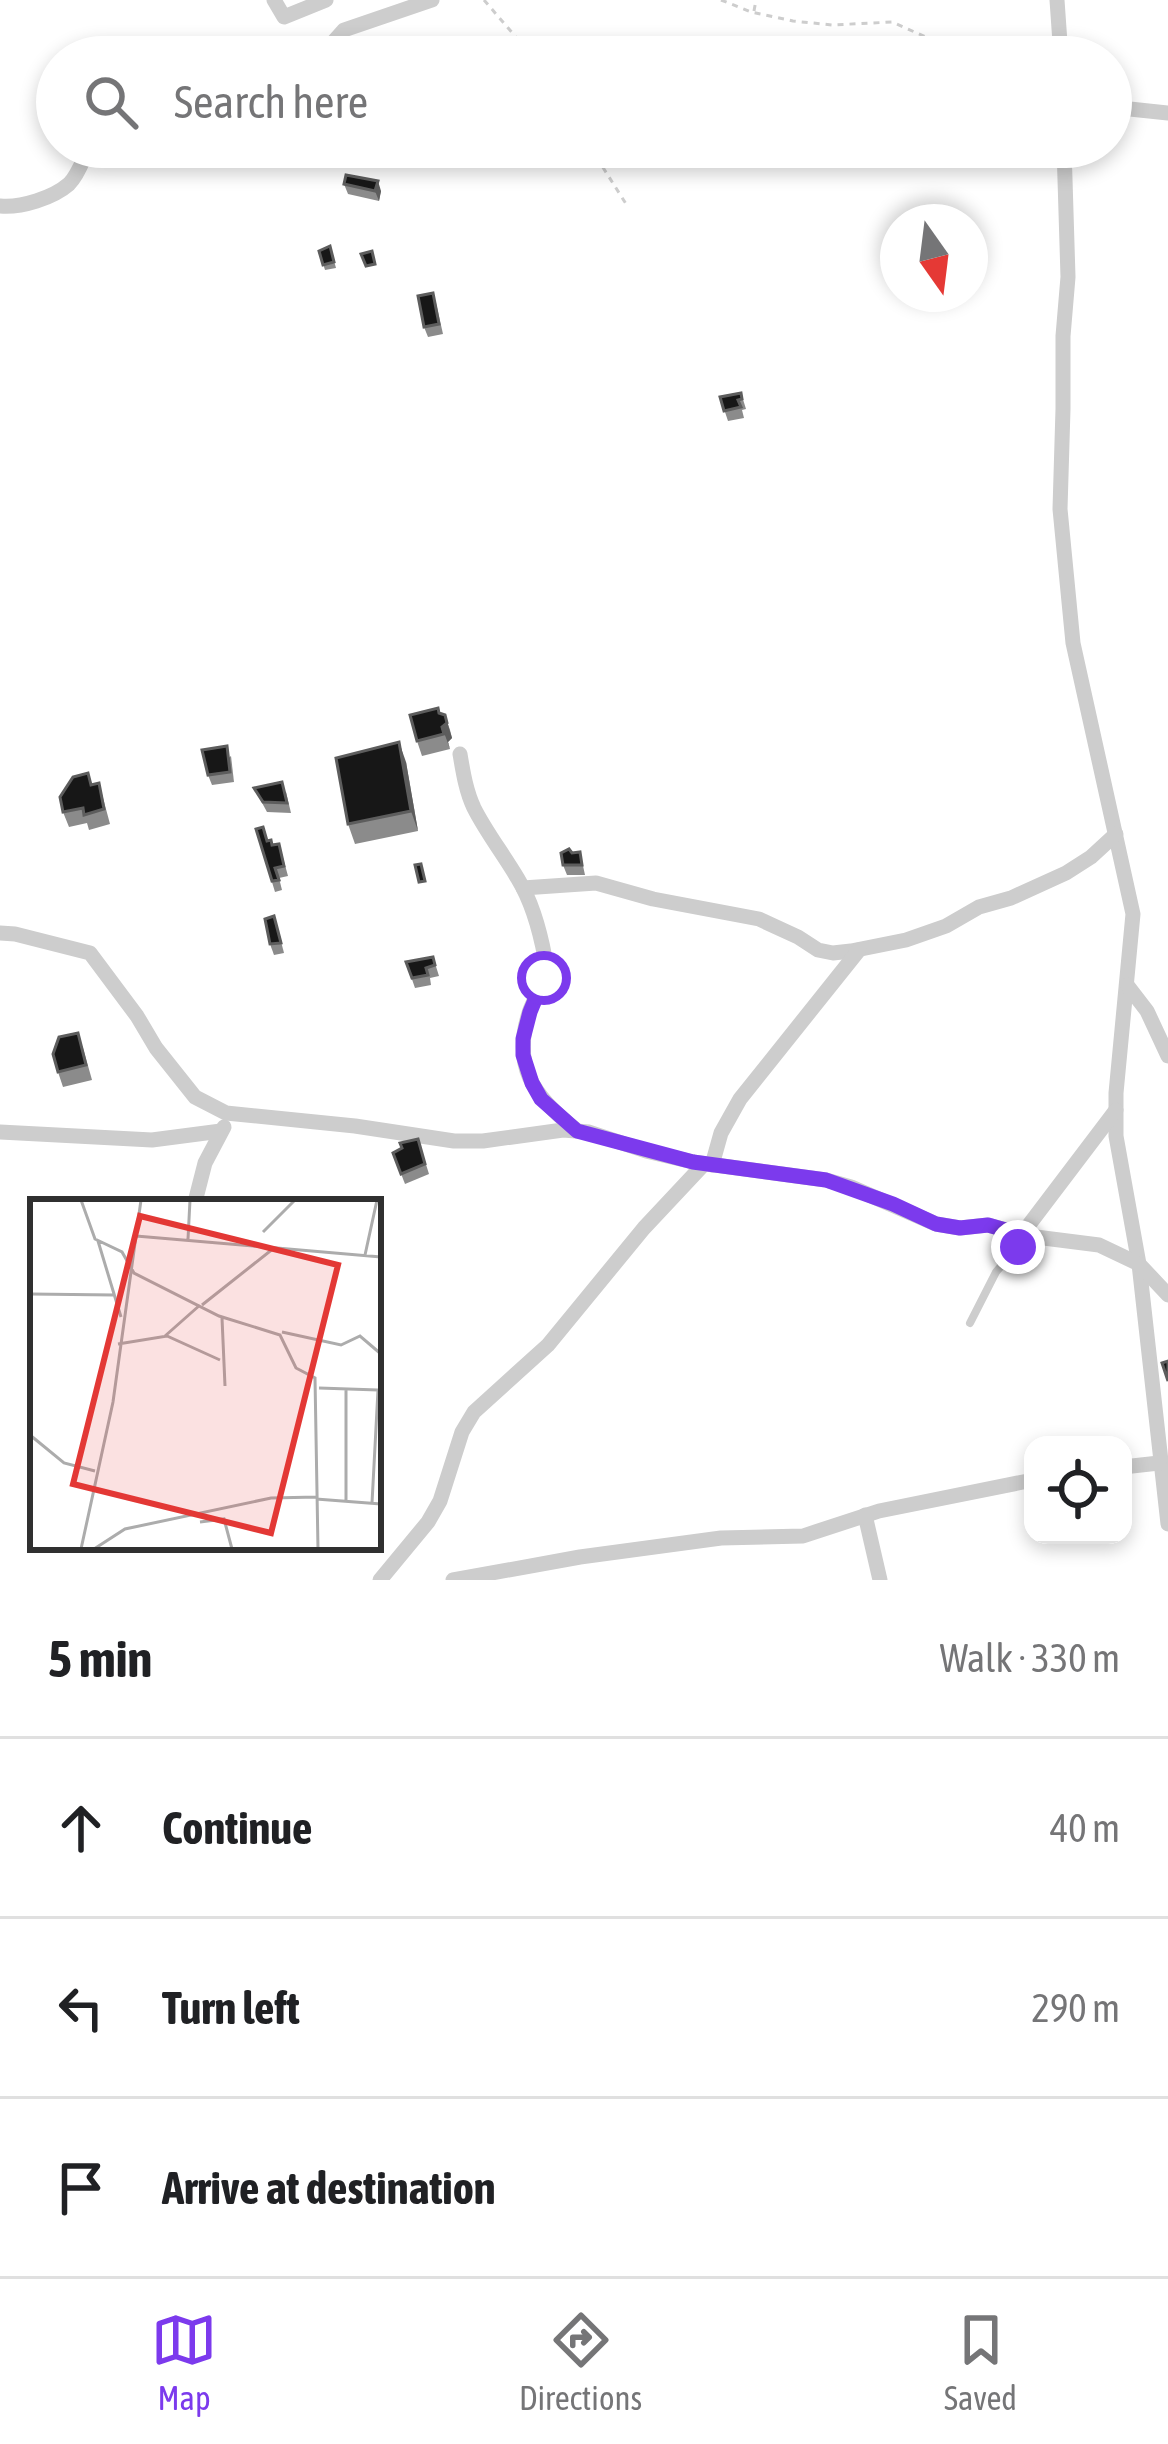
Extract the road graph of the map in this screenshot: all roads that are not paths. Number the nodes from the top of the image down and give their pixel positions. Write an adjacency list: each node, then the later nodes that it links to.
1 (274, 0): 2 (street)
2 (326, 0)
3 (1057, 0): 6 (street)
4 (428, 1): 5 (street)
5 (338, 36)
6 (1060, 36)
7 (1132, 109): 8 (street)
8 (1168, 113)
9 (79, 168): 11 (street)
10 (1064, 168): 13 (street)
11 (0, 206)
12 (460, 754): 14 (street)
13 (1116, 834): 16 (street); 17 (street)
14 (523, 888): 16 (street); 22 (street)
15 (0, 933): 20 (street)
16 (859, 950): 24 (street)
17 (1127, 985): 18 (street); 19 (street)
18 (1168, 1056)
19 (1116, 1110): 26 (street); 27 (street)
20 (232, 1114): 21 (street); 22 (street)
21 (221, 1131): 23 (street); 25 (street)
22 (577, 1131): 24 (street)
23 (0, 1132)
24 (708, 1164): 26 (street); 35 (street)
25 (196, 1199)
26 (1025, 1235): 27 (street); 29 (lane)
27 (1139, 1264): 28 (street); 30 (street)
28 (1168, 1295)
29 (970, 1323)
30 (1159, 1463): 31 (street); 34 (street)
31 (1132, 1466)
32 (1024, 1482): 33 (street)
33 (865, 1515): 36 (street); 37 (street)
34 (1168, 1524)
35 (380, 1580)
36 (453, 1580)
37 (880, 1580)

